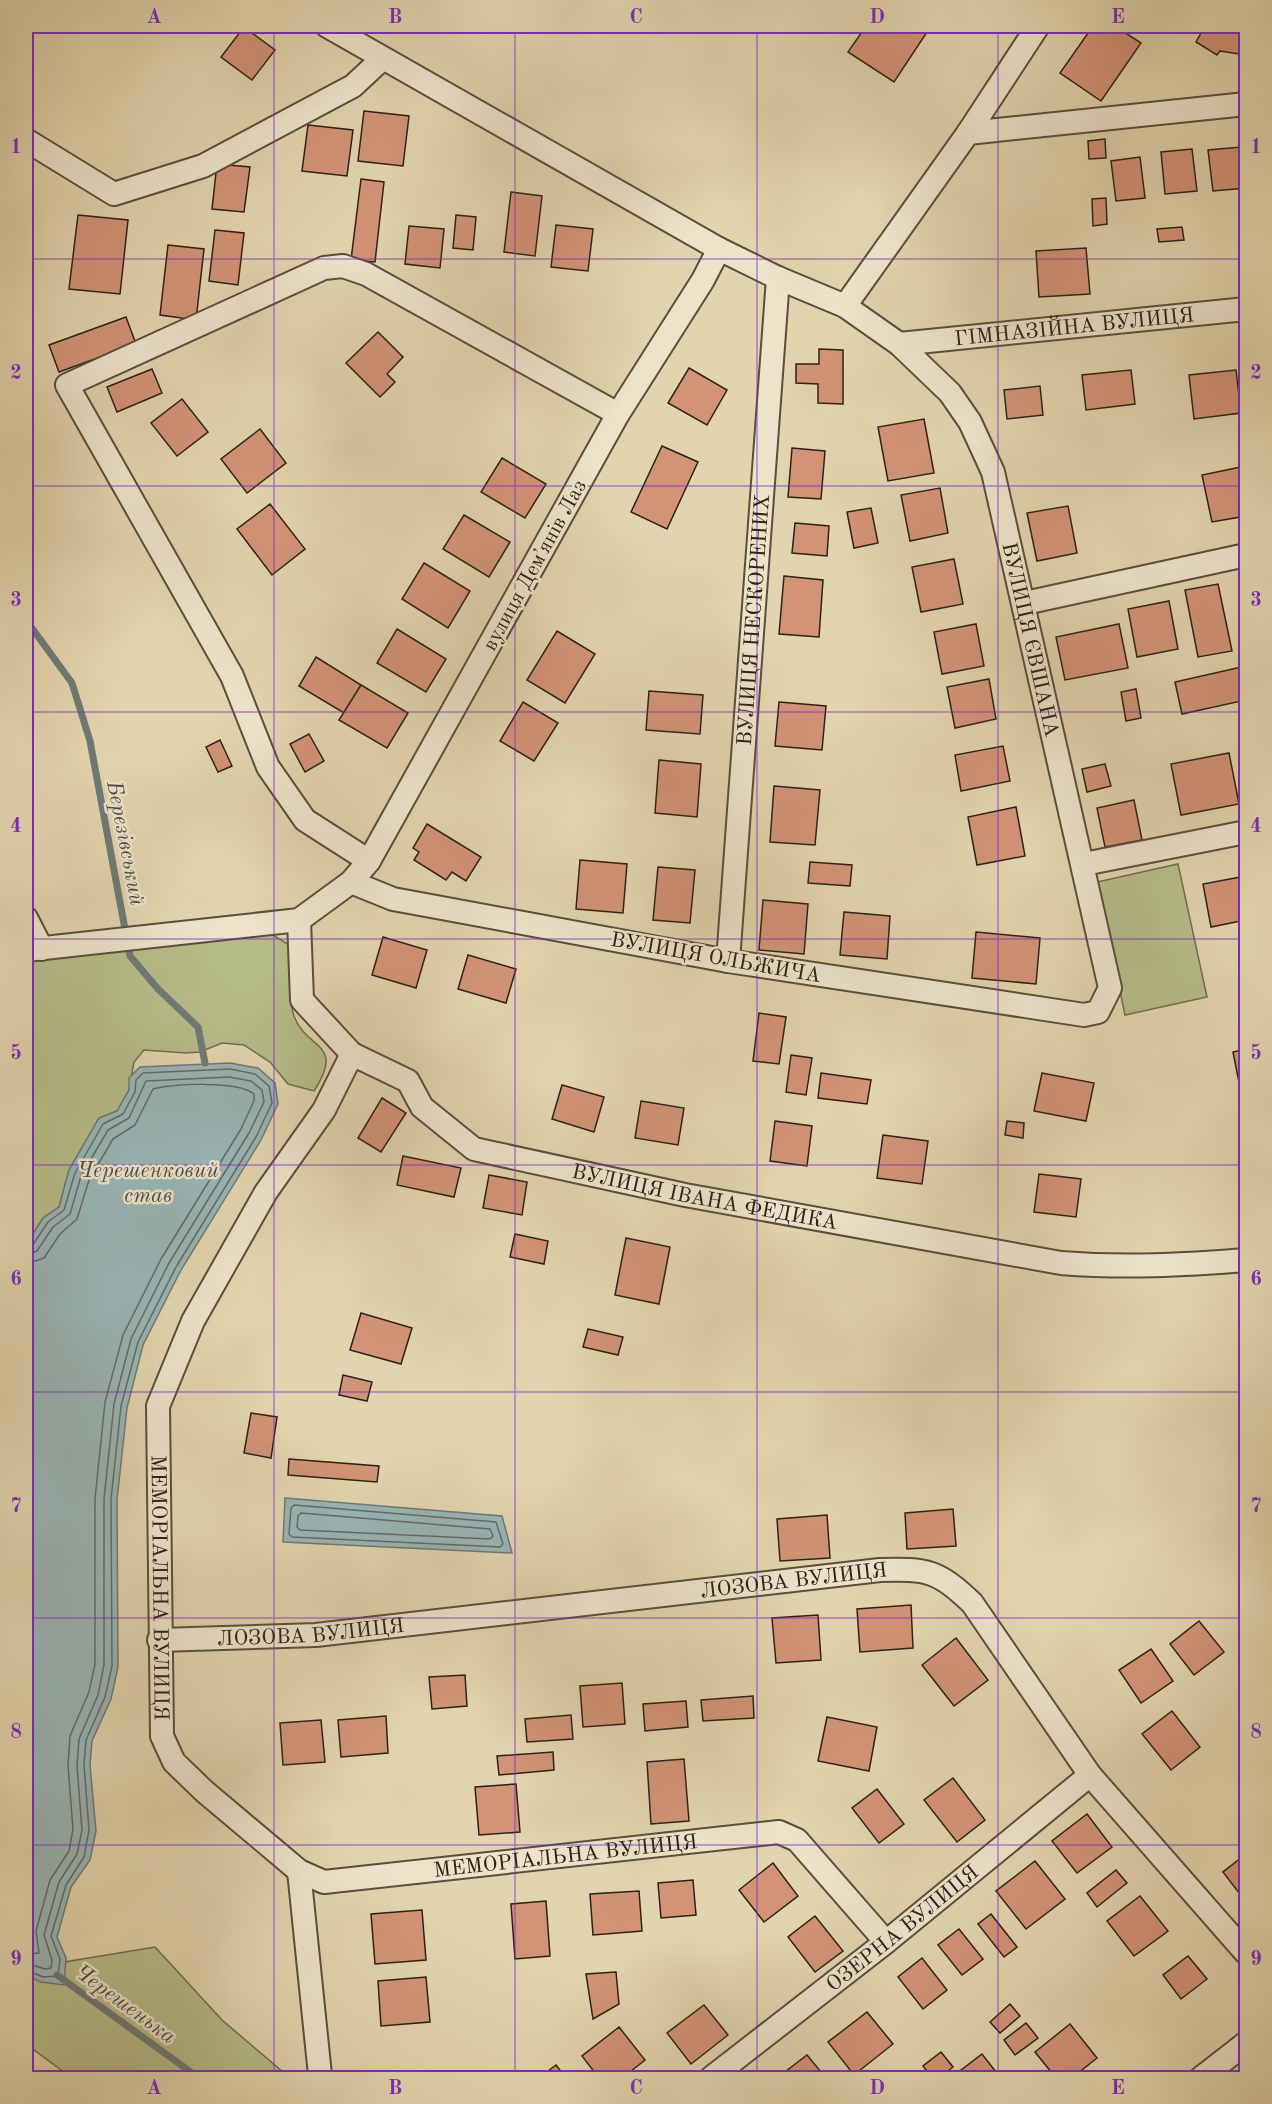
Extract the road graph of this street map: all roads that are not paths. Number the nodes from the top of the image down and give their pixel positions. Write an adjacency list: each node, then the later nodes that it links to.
1 (327, 26): 3 (street, ВУЛИЦЯ ЄВШАНА)
2 (1038, 26): 5 (street)
3 (382, 58): 6 (street); 7 (street, ВУЛИЦЯ ЄВШАНА)
4 (1246, 104): 5 (street)
5 (968, 133): 9 (street)
6 (26, 140)
7 (719, 249): 8 (street, ВУЛИЦЯ ЄВШАНА); 12 (street, вулиця Демʼянів Лаз)
8 (778, 278): 9 (street, ВУЛИЦЯ ЄВШАНА); 22 (street, ВУЛИЦЯ НЕСКОРЕНИХ)
9 (845, 306): 11 (street, ВУЛИЦЯ ЄВШАНА)
10 (1246, 309): 11 (street, ГІМНАЗІЙНА ВУЛИЦЯ)
11 (899, 344): 14 (street, ВУЛИЦЯ ЄВШАНА)
12 (618, 414): 16 (street, вулиця Демʼянів Лаз); 16 (street)
13 (1246, 555): 14 (street)
14 (1025, 603): 17 (street, ВУЛИЦЯ ЄВШАНА)
15 (1246, 832): 17 (street)
16 (369, 861): 18 (street, вулиця Демʼянів Лаз)
17 (1084, 864): 23 (street, ВУЛИЦЯ ЄВШАНА)
18 (351, 882): 20 (street, вулиця Демʼянів Лаз); 22 (street, ВУЛИЦЯ ОЛЬЖИЧА)
19 (26, 918): 21 (street)
20 (299, 920): 21 (street); 24 (street, ВУЛИЦЯ ІВАНА ФЕДИКА)
21 (34, 950)
22 (728, 961): 23 (street, ВУЛИЦЯ ОЛЬЖИЧА)
23 (1084, 1015)
24 (352, 1054): 25 (street, ВУЛИЦЯ ІВАНА ФЕДИКА); 26 (street, МЕМОРІАЛЬНА ВУЛИЦЯ)
25 (1246, 1260)
26 (159, 1640): 27 (street, ЛОЗОВА ВУЛИЦЯ); 28 (street, МЕМОРІАЛЬНА ВУЛИЦЯ)
27 (1090, 1775): 29 (street, ОЗЕРНА ВУЛИЦЯ); 30 (street, ЛОЗОВА ВУЛИЦЯ)
28 (299, 1870): 29 (street, МЕМОРІАЛЬНА ВУЛИЦЯ); 32 (street)
29 (886, 1942): 33 (street, ОЗЕРНА ВУЛИЦЯ)
30 (1246, 1953)
31 (1246, 2043): 34 (street)
32 (320, 2075)
33 (711, 2079)
34 (1201, 2079)

